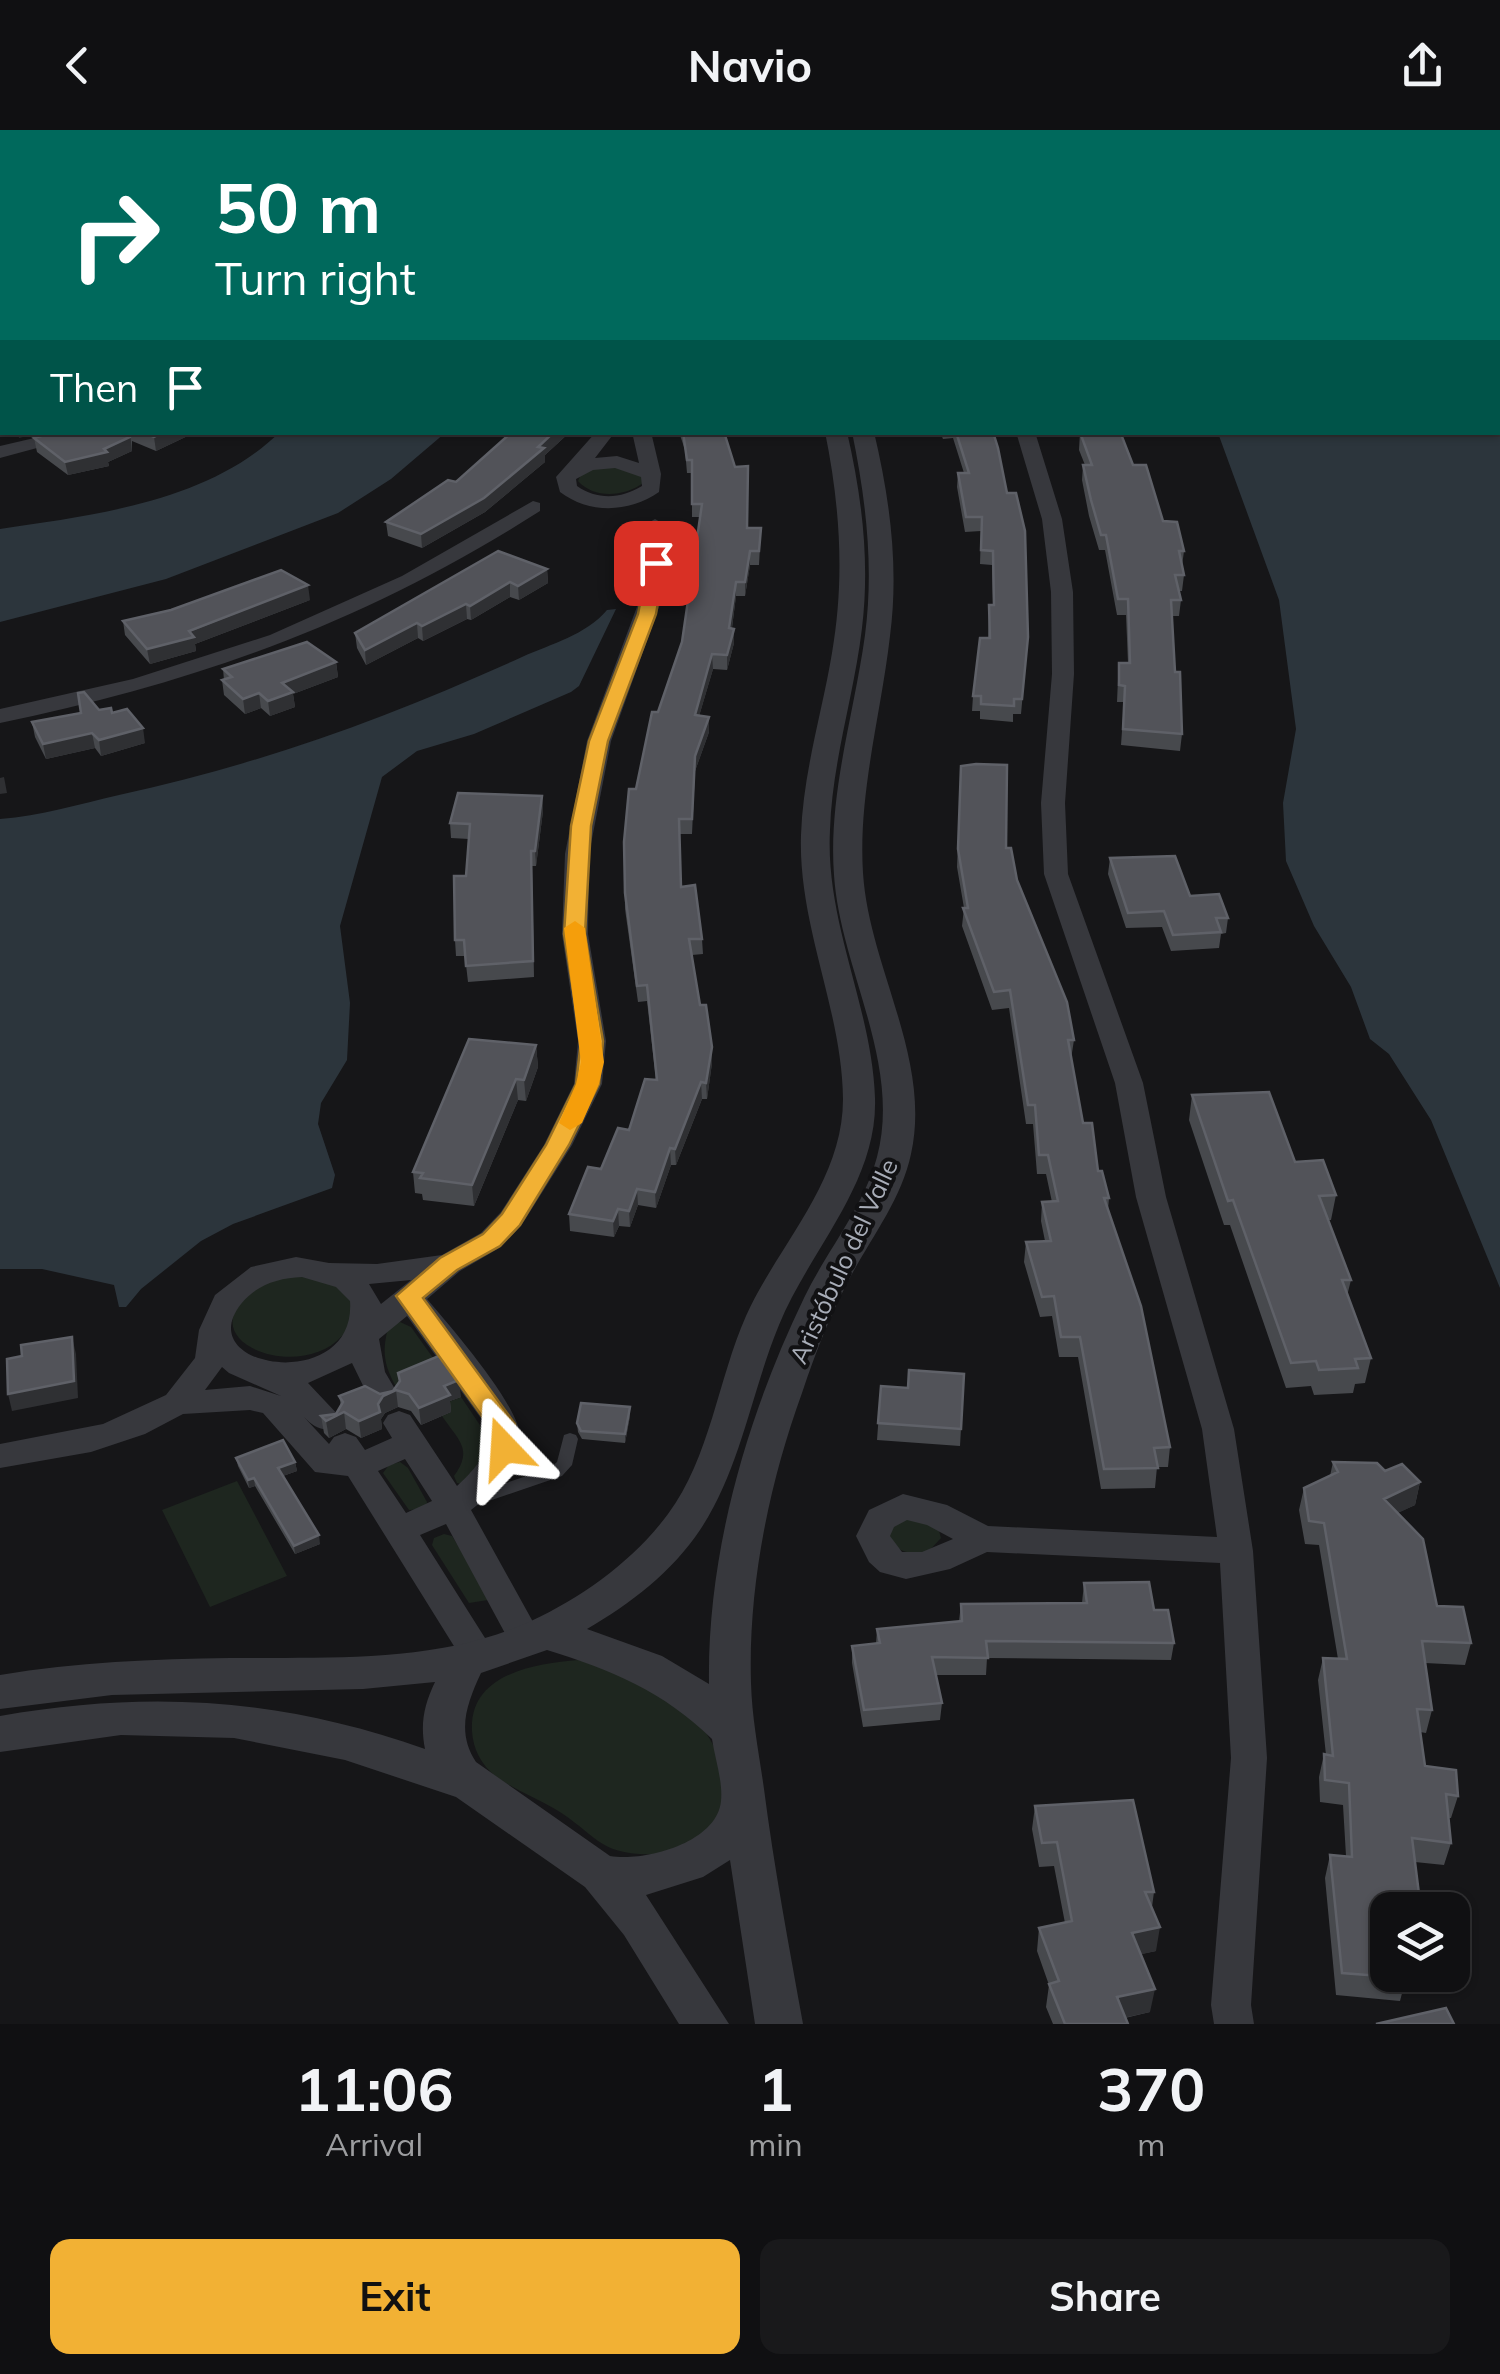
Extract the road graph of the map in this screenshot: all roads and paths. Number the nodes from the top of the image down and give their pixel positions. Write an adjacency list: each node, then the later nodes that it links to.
1 (74, 435): 7 (street)
2 (604, 435): 9 (street)
3 (642, 435): 8 (street)
4 (837, 435): 28 (street, Aristóbulo del Valle)
5 (864, 435): 31 (street, Aristóbulo del Valle)
6 (1026, 435): 27 (street)
7 (0, 452)
8 (652, 478): 9 (street); 10 (street); 11 (street)
9 (573, 483): 10 (street); 12 (street)
10 (613, 502): 11 (street)
11 (655, 525): 13 (street)
12 (0, 716)
13 (448, 1264): 14 (street); 15 (street)
14 (330, 1270): 16 (street); 17 (street)
15 (408, 1296): 17 (street); 24 (street)
16 (214, 1330): 18 (street); 19 (street)
17 (363, 1336): 18 (street); 20 (street)
18 (259, 1386): 19 (street); 22 (street); 22 (street)
19 (177, 1403): 23 (street)
20 (398, 1421): 22 (street); 24 (street)
21 (570, 1439): 24 (lane)
22 (344, 1443): 25 (street)
23 (0, 1456)
24 (453, 1507): 25 (street); 28 (street)
25 (401, 1530): 29 (street)
26 (984, 1539): 27 (street)
27 (1236, 1551): 38 (street)
28 (535, 1636): 29 (street); 31 (street)
29 (472, 1660): 30 (street); 33 (street)
30 (0, 1692)
31 (732, 1732): 34 (street)
32 (0, 1734): 33 (street)
33 (462, 1780): 35 (street)
34 (744, 1805): 35 (street); 37 (street)
35 (601, 1874): 36 (street)
36 (704, 2024)
37 (779, 2024)
38 (1234, 2024)

